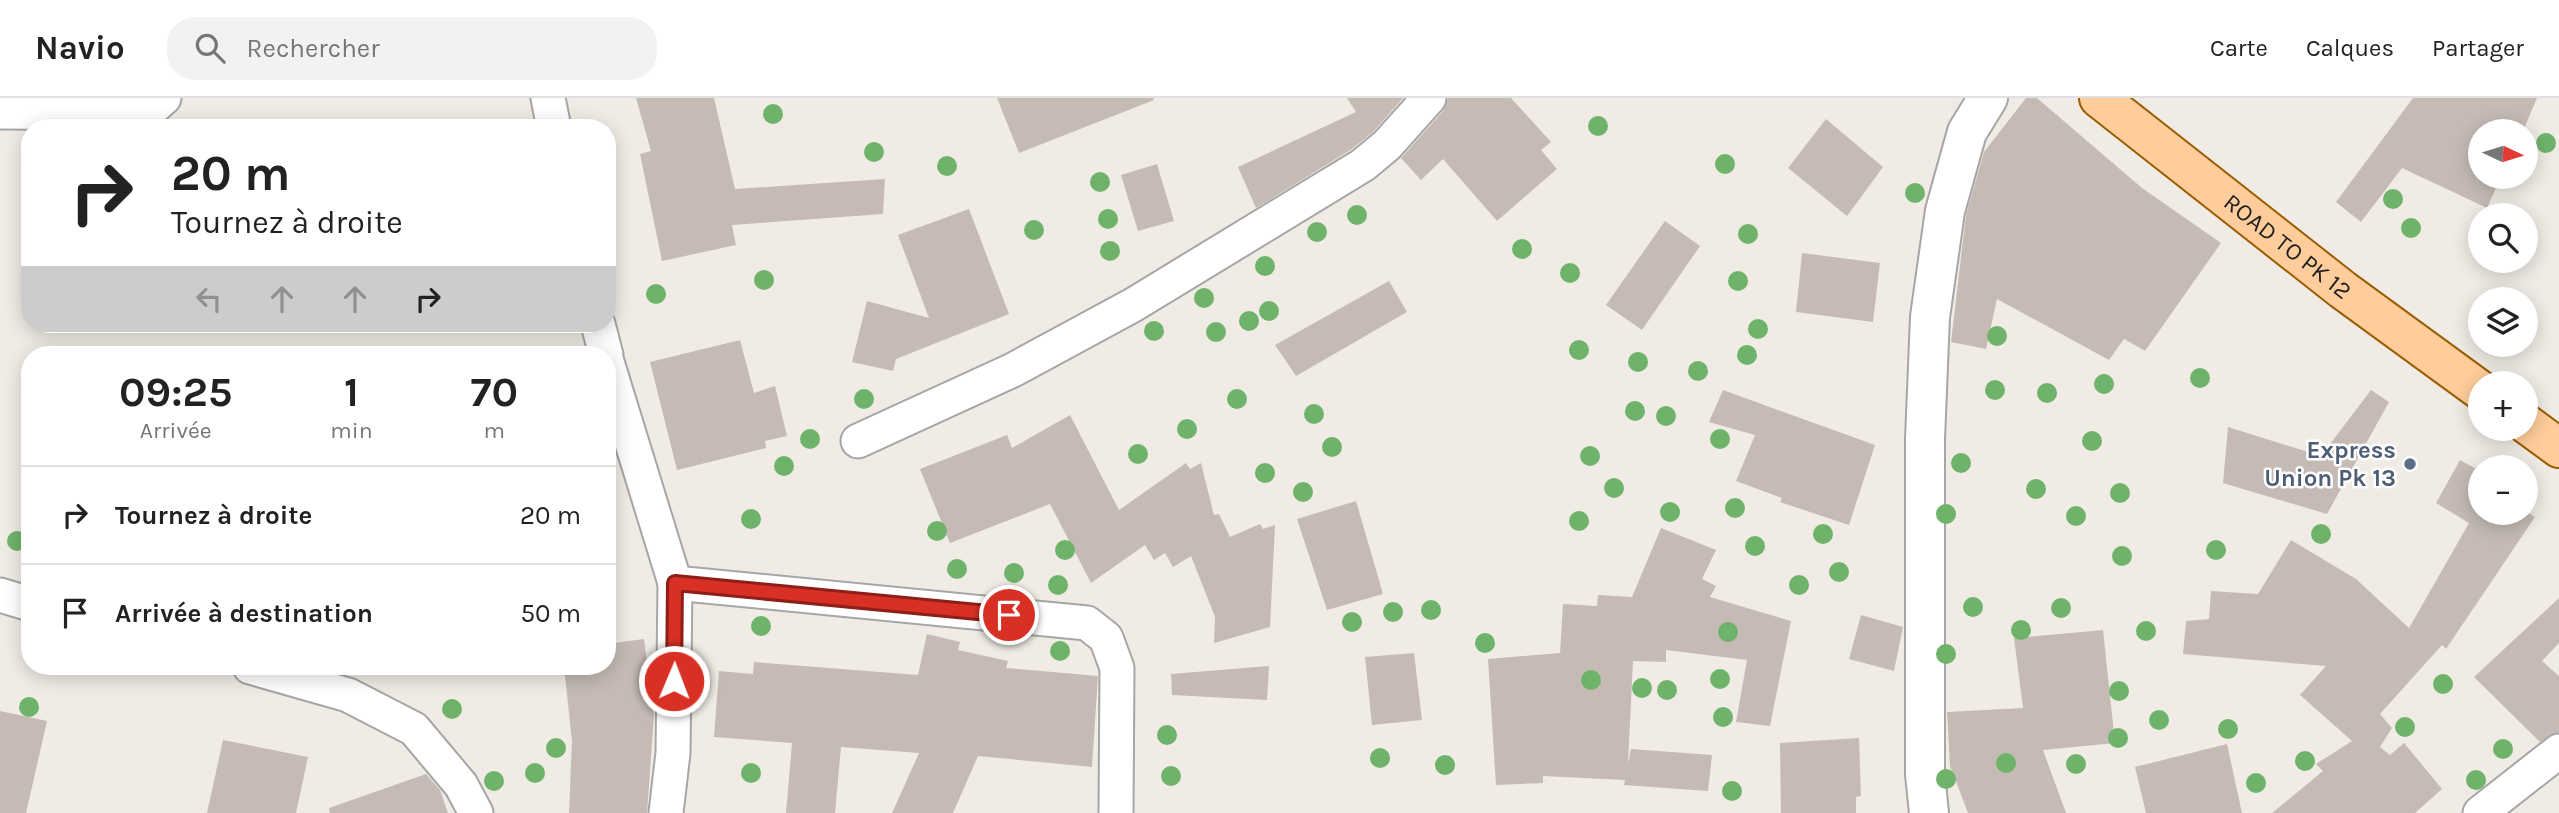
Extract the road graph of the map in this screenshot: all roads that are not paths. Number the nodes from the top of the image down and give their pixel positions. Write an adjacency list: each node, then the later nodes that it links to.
1 (164, 98): 6 (street)
2 (548, 98): 7 (street)
3 (1429, 98): 11 (street)
4 (1988, 98): 21 (street)
5 (2099, 98): 8 (main road, ROAD TO PK 12)
6 (0, 113)
7 (552, 119)
8 (2468, 381)
9 (616, 391): 13 (street)
10 (2538, 433): 12 (main road)
11 (859, 440)
12 (2559, 448)
13 (675, 583): 19 (street); 20 (street)
14 (0, 595): 15 (street)
15 (21, 601)
16 (278, 675): 18 (street)
17 (2559, 751): 22 (street)
18 (475, 813)
19 (666, 813)
20 (1116, 813)
21 (1930, 813)
22 (2480, 813)

